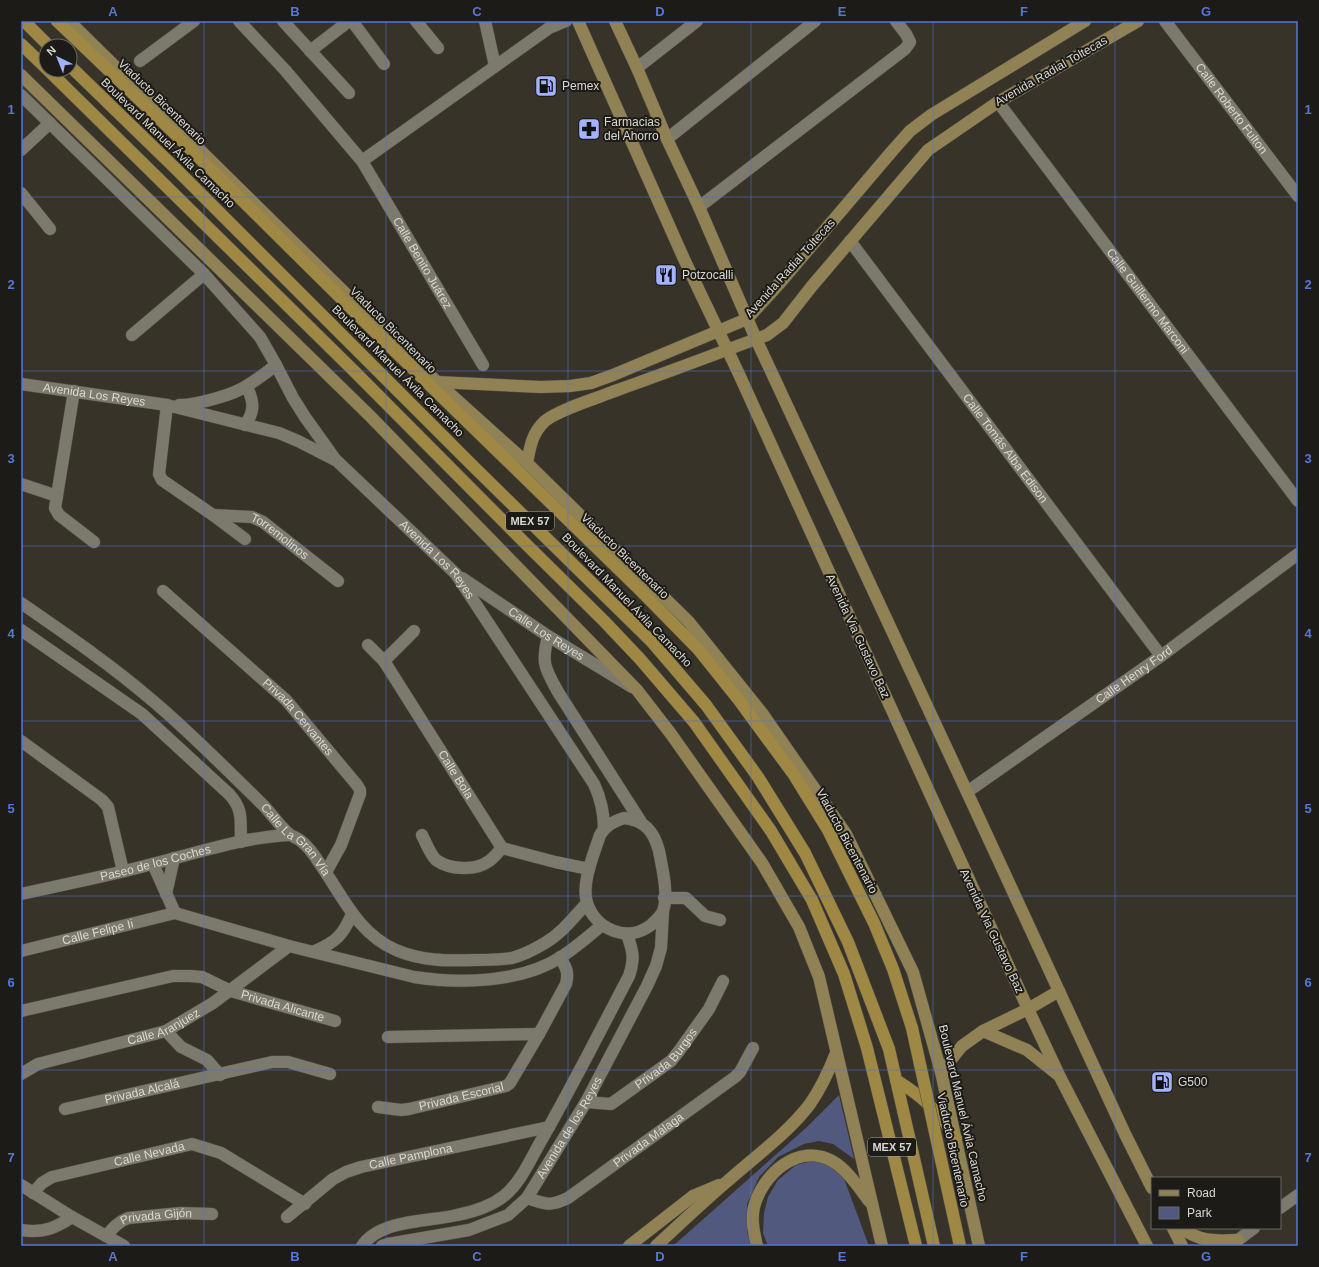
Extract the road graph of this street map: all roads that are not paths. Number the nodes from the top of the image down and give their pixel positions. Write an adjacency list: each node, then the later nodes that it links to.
1 (24, 21): 20 (highway)
2 (57, 21): 155 (highway, Viaducto Bicentenario, bridge)
3 (69, 21): 52 (main road, Boulevard Manuel Ávila Camacho)
4 (194, 21): 25 (street)
5 (239, 21): 38 (street, Calle Benito Juárez)
6 (283, 21): 23 (street)
7 (350, 21): 23 (street); 26 (street)
8 (416, 21): 22 (street)
9 (486, 21): 27 (street)
10 (566, 21): 19 (street)
11 (578, 21): 46 (main road, Avenida Via Gustavo Baz)
12 (615, 21): 28 (main road)
13 (697, 21): 28 (street)
14 (815, 21): 36 (street)
15 (896, 21): 41 (street)
16 (1085, 21): 45 (main road, Avenida Radial Toltecas)
17 (1138, 21): 34 (main road, Avenida Radial Toltecas)
18 (1165, 21): 40 (street, Calle Roberto Fulton)
19 (551, 24): 27 (street)
20 (41, 38)
21 (21, 44): 24 (highway, MEX 57)
22 (438, 48)
23 (310, 51): 32 (street)
24 (38, 60)
25 (140, 62)
26 (384, 64)
27 (495, 66): 38 (street)
28 (637, 68): 36 (main road)
29 (78, 74): 122 (highway, Boulevard Manuel Ávila Camacho / MEX 57)
30 (21, 75): 77 (main road)
31 (56, 78): 153 (highway, MEX 57)
32 (349, 93)
33 (21, 95): 35 (street)
34 (998, 102): 43 (main road, Avenida Radial Toltecas); 62 (street, Calle Guillermo Marconi)
35 (50, 123): 37 (street); 44 (street)
36 (667, 139): 41 (main road)
37 (21, 150)
38 (362, 161): 51 (street, Calle Benito Juárez)
39 (21, 193): 42 (street)
40 (1298, 196)
41 (699, 207): 45 (main road)
42 (50, 229)
43 (850, 241): 48 (main road, Avenida Radial Toltecas); 75 (street, Calle Tomás Alba Edison)
44 (204, 274): 47 (street); 50 (street)
45 (747, 319): 46 (main road, Avenida Radial Toltecas); 48 (main road)
46 (719, 331): 49 (main road, Avenida Via Gustavo Baz); 52 (main road, Avenida Radial Toltecas)
47 (132, 336)
48 (756, 339): 49 (main road, Avenida Radial Toltecas); 79 (main road)
49 (727, 350): 59 (main road, Avenida Radial Toltecas); 108 (main road, Avenida Via Gustavo Baz)
50 (276, 365): 54 (street, Avenida Los Reyes); 58 (street)
51 (483, 365)
52 (437, 382): 59 (main road, Boulevard Manuel Ávila Camacho)
53 (21, 384): 55 (street, Avenida Los Reyes)
54 (247, 386): 56 (street, Avenida Los Reyes); 57 (street)
55 (74, 391): 56 (street, Avenida Los Reyes); 61 (street)
56 (167, 405): 57 (street, Avenida Los Reyes); 63 (street, Torremolinos)
57 (245, 425): 58 (street, Avenida Los Reyes)
58 (337, 461): 67 (street, Avenida Los Reyes)
59 (527, 463): 117 (main road, Boulevard Manuel Ávila Camacho)
60 (21, 484): 61 (street)
61 (57, 496): 65 (street)
62 (1298, 501)
63 (213, 515): 64 (street, Torremolinos); 68 (street, Torremolinos)
64 (245, 539)
65 (94, 542)
66 (1298, 554): 75 (street, Calle Henry Ford)
67 (456, 574): 73 (street, Calle Los Reyes); 81 (street, Avenida Los Reyes)
68 (338, 581)
69 (163, 591): 90 (street, Privada Cervantes)
70 (21, 603): 82 (street, Calle La Gran Vía)
71 (21, 630): 84 (street, Calle La Gran Vía)
72 (414, 631): 76 (street)
73 (548, 636): 77 (street, Calle Los Reyes); 80 (street)
74 (368, 645): 76 (street, Calle Bola)
75 (1161, 656): 79 (street, Calle Henry Ford)
76 (384, 660): 85 (street, Calle Bola)
77 (637, 690): 116 (main road)
78 (21, 742): 89 (street)
79 (967, 792): 107 (main road)
80 (641, 822): 81 (street); 93 (street)
81 (604, 829): 88 (street)
82 (290, 835): 84 (street, Paseo de los Coches); 90 (street, Calle La Gran Vía)
83 (422, 835): 85 (street)
84 (241, 842): 86 (street, Paseo de los Coches)
85 (502, 848): 88 (street)
86 (174, 858): 87 (street, Paseo de los Coches); 92 (street)
87 (153, 864): 89 (street, Paseo de los Coches); 92 (street)
88 (589, 869): 94 (street)
89 (123, 871): 91 (street, Paseo de los Coches)
90 (326, 872): 97 (street, Calle La Gran Vía)
91 (21, 894)
92 (166, 894): 96 (street)
93 (664, 898): 95 (street); 98 (street)
94 (587, 903): 97 (street, Calle La Gran Vía); 99 (street)
95 (663, 912): 100 (street); 123 (street, Avenida de los Reyes)
96 (175, 913): 101 (street); 102 (street, Calle Felipe Ii)
97 (352, 914): 103 (street)
98 (720, 920)
99 (602, 925): 100 (street); 104 (street)
100 (627, 934): 126 (street, Avenida de los Reyes)
101 (289, 946): 103 (street); 106 (street, Calle Aranjuez)
102 (21, 951)
103 (315, 951): 104 (street)
104 (560, 957): 113 (street, Privada Escorial)
105 (723, 981): 123 (street, Privada Burgos)
106 (231, 991): 109 (street, Privada Alicante); 110 (street, Privada Alicante); 112 (street, Calle Aranjuez)
107 (1059, 991): 108 (main road); 130 (main road)
108 (1028, 1010): 111 (main road); 121 (main road, Avenida Via Gustavo Baz)
109 (21, 1011)
110 (336, 1021)
111 (983, 1031): 117 (main road); 121 (main road)
112 (166, 1032): 118 (street, Calle Aranjuez); 120 (street)
113 (539, 1034): 114 (street); 124 (street, Privada Escorial)
114 (388, 1037)
115 (753, 1048): 133 (street, Privada Málaga)
116 (836, 1053): 128 (main road); 134 (main road)
117 (941, 1072): 127 (main road, Boulevard Manuel Ávila Camacho)
118 (21, 1074)
119 (330, 1074): 120 (street, Privada Alcalá)
120 (220, 1075): 125 (street, Privada Alcalá)
121 (1060, 1077): 157 (main road, Avenida Via Gustavo Baz)
122 (896, 1080): 127 (highway); 154 (highway, Boulevard Manuel Ávila Camacho / MEX 57)
123 (586, 1102): 133 (street, Avenida de los Reyes)
124 (378, 1107)
125 (65, 1109)
126 (549, 1127): 135 (street, Calle Pamplona); 147 (street, Avenida de los Reyes)
127 (956, 1138): 156 (main road, Boulevard Manuel Ávila Camacho)
128 (726, 1182): 149 (main road); 150 (main road)
129 (21, 1185): 131 (street)
130 (1151, 1186)
131 (33, 1193): 135 (street, Calle Nevada); 138 (street)
132 (1298, 1195): 136 (street)
133 (527, 1198): 148 (street, Avenida de los Reyes)
134 (871, 1203): 151 (main road); 152 (main road)
135 (305, 1204): 139 (street, Calle Pamplona)
136 (1281, 1207)
137 (212, 1214): 144 (street, Privada Gijón)
138 (72, 1217): 143 (street); 144 (street)
139 (286, 1218)
140 (1173, 1229): 158 (main road)
141 (1182, 1229): 145 (main road)
142 (1253, 1229): 145 (street)
143 (21, 1230)
144 (106, 1236): 146 (street)
145 (1238, 1240): 159 (street)
146 (122, 1245)
147 (362, 1246)
148 (382, 1246)
149 (629, 1246)
150 (656, 1246)
151 (757, 1246)
152 (882, 1246)
153 (916, 1246)
154 (934, 1246)
155 (960, 1246)
156 (979, 1246)
157 (1147, 1246)
158 (1182, 1246)
159 (1227, 1246)

